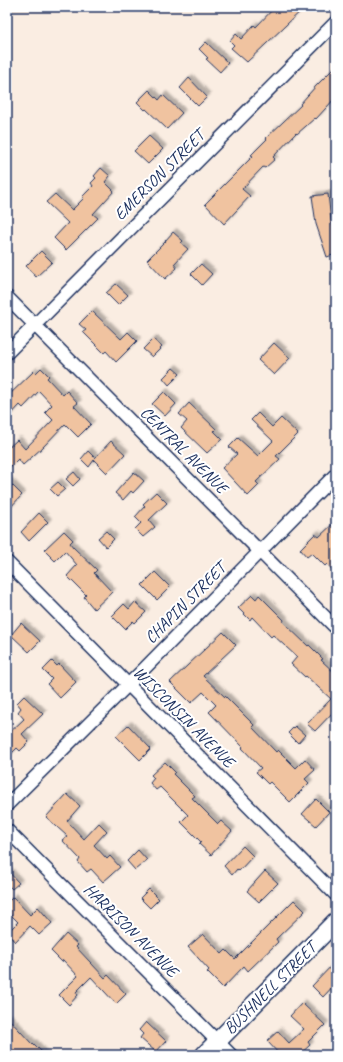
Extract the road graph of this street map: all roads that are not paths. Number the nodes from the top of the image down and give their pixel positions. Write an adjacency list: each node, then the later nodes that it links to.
1 (336, 22): 3 (street, EMERSON STREET)
2 (7, 297): 3 (street, CENTRAL AVENUE)
3 (34, 325): 4 (street, EMERSON STREET); 6 (street, CENTRAL AVENUE)
4 (7, 353)
5 (336, 474): 6 (street, CHAPIN STREET)
6 (261, 551): 8 (street, CENTRAL AVENUE); 9 (street, CHAPIN STREET)
7 (7, 562): 9 (street, WISCONSIN AVENUE)
8 (336, 628)
9 (128, 684): 10 (street, CHAPIN STREET); 12 (street, WISCONSIN AVENUE)
10 (7, 804)
11 (7, 830): 14 (street, HARRISON AVENUE)
12 (336, 895)
13 (336, 921): 14 (street, BUSHNELL STREET)
14 (217, 1041): 15 (street, BUSHNELL STREET); 16 (street, HARRISON AVENUE)
15 (204, 1055)
16 (231, 1055)

